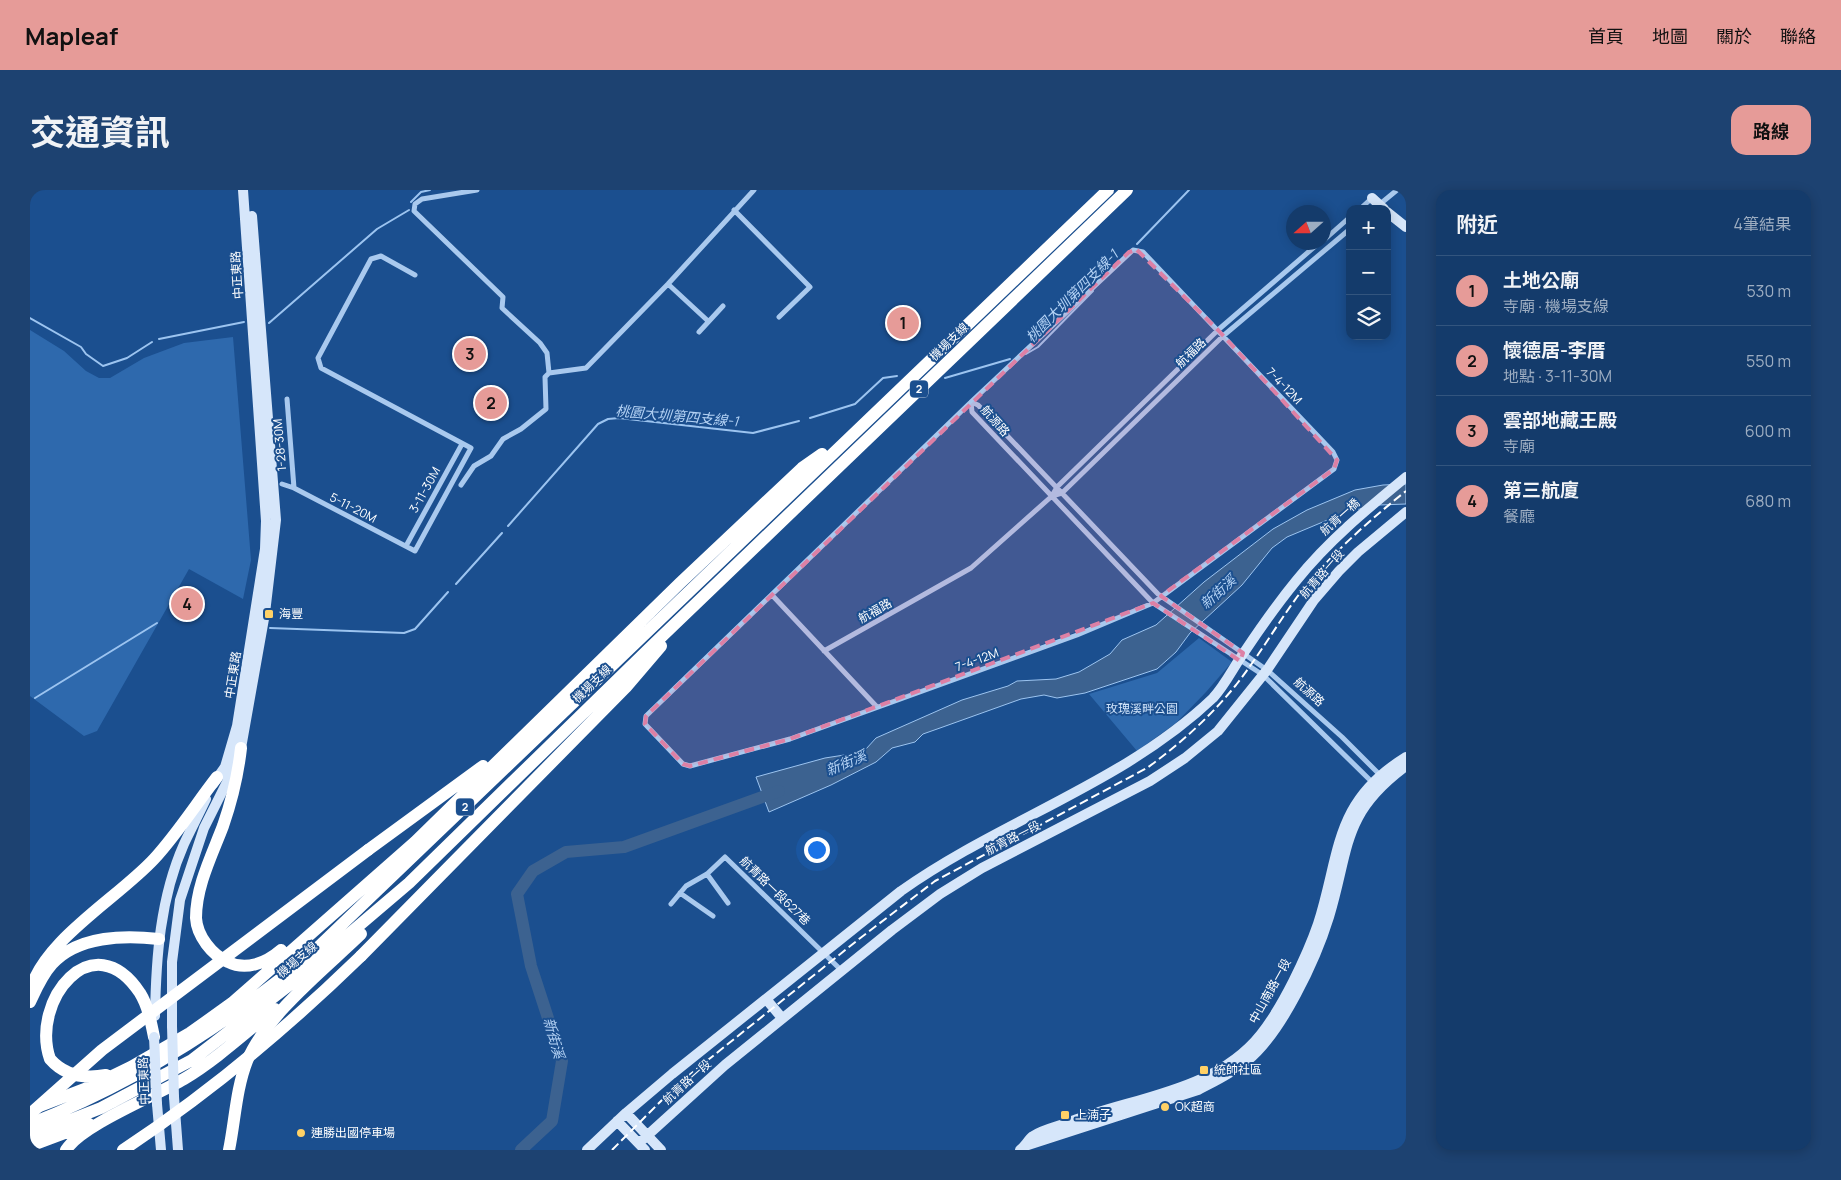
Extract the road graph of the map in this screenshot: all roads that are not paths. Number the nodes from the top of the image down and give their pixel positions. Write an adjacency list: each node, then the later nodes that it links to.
1 (243, 190): 53 (main road, 中正東路)
2 (250, 190): 49 (main road, 中正東路)
3 (477, 190): 24 (street)
4 (754, 190): 9 (street)
5 (1108, 190): 27 (highway, 機場支線 / 2)
6 (1127, 190): 40 (highway, 機場支線 / 2)
7 (1398, 190): 8 (street)
8 (1377, 205)
9 (734, 210): 17 (street); 19 (street)
10 (1391, 215): 12 (main road)
11 (1346, 221): 14 (street)
12 (1406, 227)
13 (1346, 232): 23 (street, 航福路)
14 (1331, 234)
15 (1311, 250): 21 (street, 航福路)
16 (415, 275): 28 (street)
17 (668, 284): 20 (street); 24 (street)
18 (723, 306): 20 (street)
19 (779, 317)
20 (708, 321): 22 (street)
21 (1218, 330): 23 (street, 7-4-12M); 26 (street, 7-4-12M); 32 (street, 航福路)
22 (699, 332)
23 (1223, 336): 34 (street, 航福路); 42 (street, 7-4-12M)
24 (549, 373): 31 (street)
25 (287, 399): 33 (street, 1-28-30M)
26 (971, 402): 32 (street, 航源路); 35 (street, 航源路); 41 (street, 7-4-12M)
27 (855, 431): 50 (highway); 77 (highway, 機場支線 / 2)
28 (462, 444): 37 (street, 3-11-30M); 38 (street, 3-11-30M)
29 (1406, 477): 39 (main road, 航青一橋)
30 (282, 484): 33 (street, 5-11-20M)
31 (461, 485)
32 (1057, 487): 34 (street, 航源路); 35 (street, 航福路)
33 (294, 488): 37 (street, 5-11-20M)
34 (1062, 493): 35 (street, 航福路); 42 (street, 航源路)
35 (1052, 496): 43 (street, 航源路); 45 (street, 航福路)
36 (1406, 512): 47 (main road, 航青路一段)
37 (406, 546): 38 (street, 5-11-20M)
38 (415, 551)
39 (1296, 581): 46 (main road, 航青路一段)
40 (711, 589): 44 (highway); 79 (highway, 機場支線 / 2)
41 (772, 595): 45 (street); 48 (street, 7-4-12M)
42 (1161, 596): 43 (street, 7-4-12M); 46 (street, 航源路)
43 (1153, 602): 46 (street, 航源路); 48 (street, 7-4-12M)
44 (661, 646): 65 (highway); 84 (highway, bridge)
45 (824, 650): 48 (street)
46 (1242, 657): 47 (street, 航源路); 47 (street, 航源路); 63 (main road, 航青路一段)
47 (1265, 672): 54 (street, 航源路); 54 (street, 航源路); 64 (main road, 航青路一段)
48 (877, 707)
49 (241, 748): 56 (highway); 62 (main road, 中正東路)
50 (508, 750): 56 (highway); 75 (highway, bridge)
51 (1406, 756): 54 (main road, 中山南路一段)
52 (1406, 766): 54 (main road, 中山南路一段)
53 (217, 777): 61 (main road, 中正東路); 66 (highway)
54 (1379, 782): 82 (main road, 中山南路一段)
55 (707, 874): 57 (street, 航青路一段627巷); 58 (street); 63 (street, 航青路一段627巷)
56 (360, 889): 71 (highway)
57 (680, 893): 59 (street, 航青路一段627巷); 60 (street)
58 (728, 903)
59 (671, 904)
60 (713, 916)
61 (159, 939): 62 (main road); 68 (highway); 70 (main road, 中正東路)
62 (173, 940): 86 (main road, 中正東路, bridge)
63 (824, 953): 64 (street, 航青路一段627巷); 67 (main road, 航青路一段)
64 (841, 970): 69 (main road, 航青路一段)
65 (318, 975): 73 (highway); 87 (highway)
66 (30, 992)
67 (766, 999): 69 (main road); 74 (main road, 航青路一段)
68 (30, 1002)
69 (782, 1018): 78 (main road, 航青路一段)
70 (154, 1037): 71 (highway); 85 (main road, 中正東路, bridge)
71 (121, 1072): 72 (highway)
72 (30, 1110)
73 (124, 1110): 80 (highway); 83 (highway)
74 (626, 1113): 76 (main road, 航青路一段); 78 (main road)
75 (30, 1114)
76 (618, 1121): 81 (main road); 88 (main road, 航青路一段)
77 (30, 1124)
78 (647, 1135): 81 (main road, 航青路一段); 89 (main road)
79 (30, 1136)
80 (30, 1146)
81 (642, 1146)
82 (1022, 1148)
83 (66, 1150)
84 (123, 1150)
85 (161, 1150)
86 (178, 1150)
87 (229, 1150)
88 (587, 1150)
89 (661, 1150)

